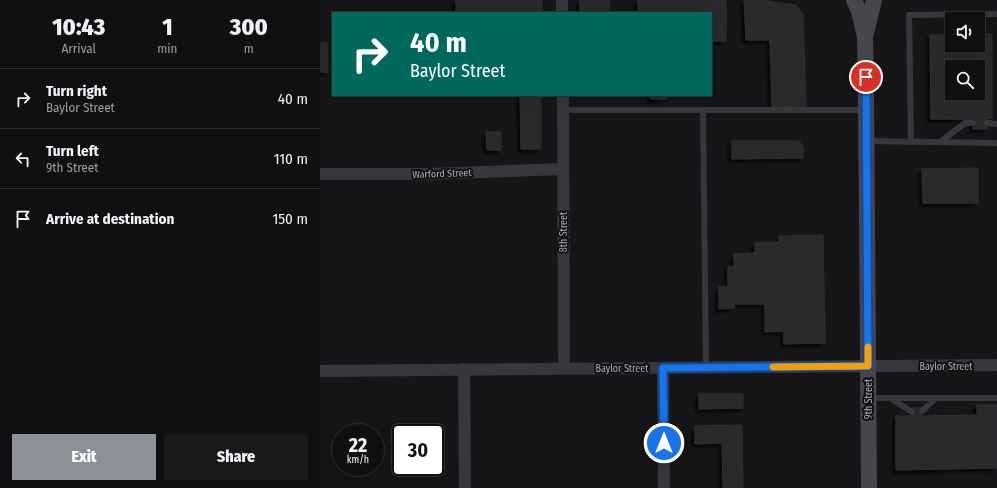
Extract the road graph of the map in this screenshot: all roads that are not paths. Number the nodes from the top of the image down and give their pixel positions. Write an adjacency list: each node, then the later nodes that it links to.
1 (562, 0): 4 (street)
2 (854, 0): 6 (street, 9th Street)
3 (874, 0): 6 (street)
4 (562, 12)
5 (997, 14): 15 (lane)
6 (865, 37): 10 (street, 9th Street)
7 (563, 96): 8 (street, 8th Street)
8 (563, 110): 9 (lane); 18 (street, 8th Street)
9 (703, 110): 10 (lane); 22 (lane)
10 (866, 110): 14 (street, 9th Street)
11 (973, 123): 16 (lane)
12 (987, 123): 13 (lane)
13 (997, 124)
14 (867, 141): 15 (lane); 21 (street, 9th Street)
15 (910, 142): 16 (lane)
16 (940, 142): 17 (lane)
17 (997, 143)
18 (563, 169): 19 (street, Warford Street); 23 (street, 8th Street)
19 (320, 174)
20 (997, 365): 21 (street, Baylor Street)
21 (868, 366): 22 (street, Baylor Street); 27 (street, 9th Street)
22 (706, 367): 24 (street, Baylor Street)
23 (564, 368): 24 (street, Baylor Street); 25 (street, Baylor Street)
24 (663, 368): 34 (street)
25 (464, 370): 26 (street, Baylor Street); 33 (street)
26 (320, 371)
27 (868, 398): 28 (lane); 35 (street, 9th Street)
28 (890, 398): 29 (lane); 32 (lane)
29 (936, 398): 30 (lane); 31 (lane)
30 (997, 398)
31 (922, 411)
32 (912, 412)
33 (466, 488)
34 (664, 488)
35 (869, 488)

